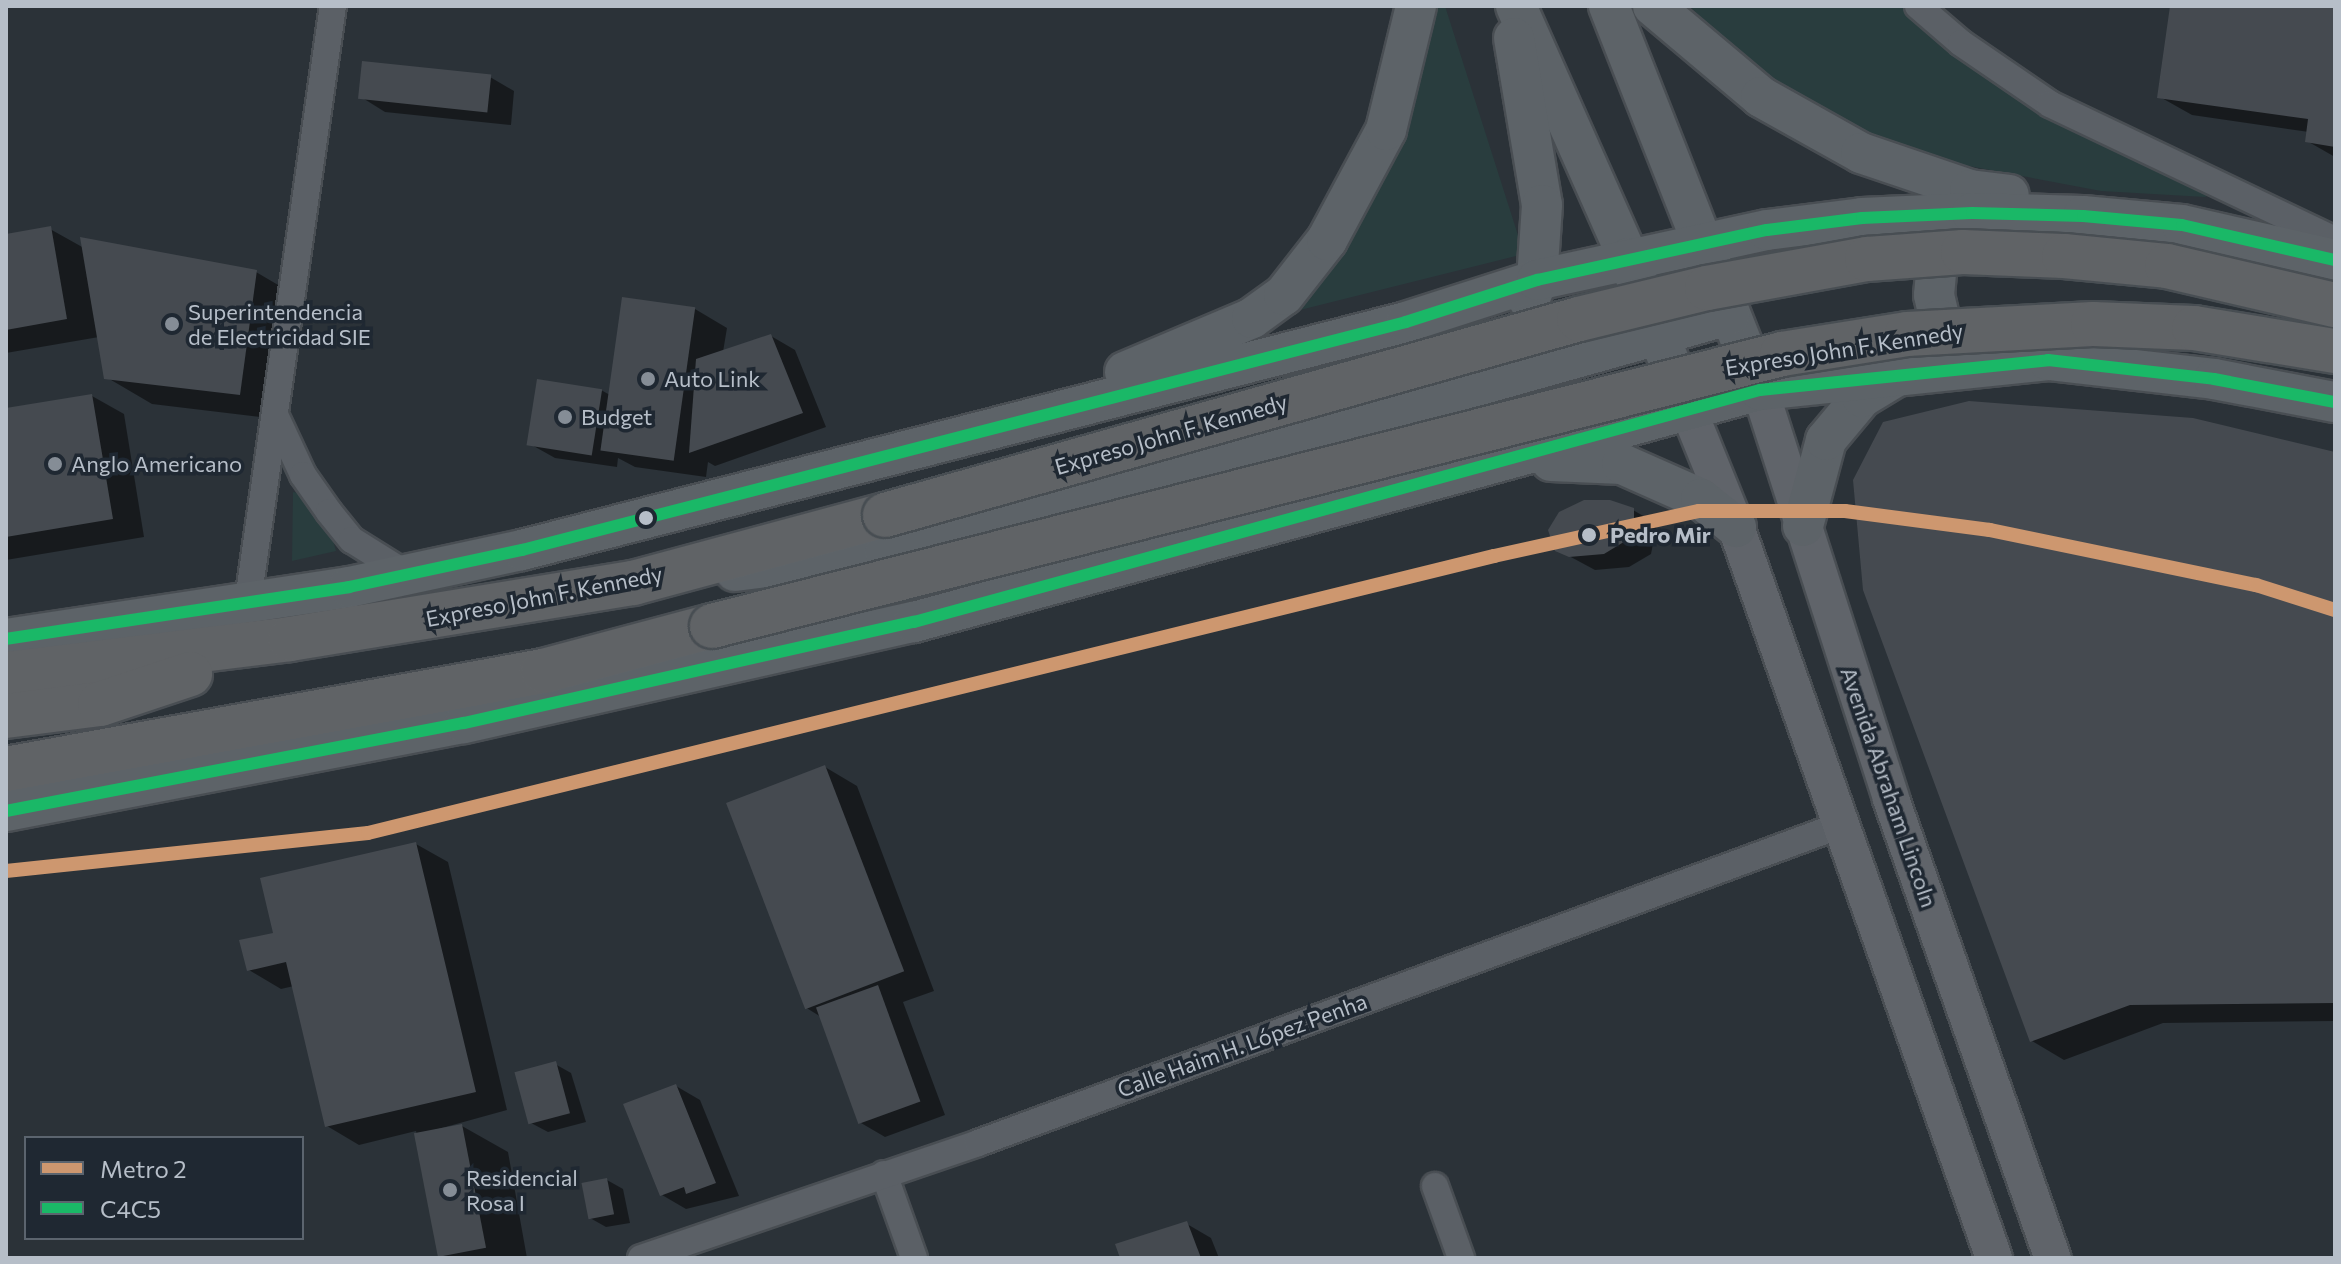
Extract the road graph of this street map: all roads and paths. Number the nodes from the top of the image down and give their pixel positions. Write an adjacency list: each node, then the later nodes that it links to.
1 (333, 6): 25 (street)
2 (1416, 6): 27 (main road)
3 (1508, 6): 14 (main road)
4 (1516, 6): 12 (main road)
5 (1609, 6): 11 (main road, Avenida Abraham Lincoln)
6 (1653, 6): 9 (main road)
7 (1918, 6): 10 (street)
8 (2011, 214): 9 (main road); 11 (main road); 19 (main road)
9 (2182, 225): 13 (main road)
10 (2335, 240)
11 (1704, 244): 12 (main road); 16 (main road, Avenida Abraham Lincoln)
12 (1628, 258): 14 (main road); 17 (main road)
13 (2335, 260)
14 (1537, 280): 22 (main road); 27 (main road)
15 (2335, 305): 31 (highway, Expreso John F. Kennedy, bridge)
16 (1729, 315): 17 (main road); 21 (main road, Avenida Abraham Lincoln)
17 (1656, 333): 22 (main road); 24 (main road)
18 (2335, 351): 37 (highway, Expreso John F. Kennedy, bridge)
19 (2048, 360): 20 (main road); 23 (main road)
20 (1903, 372): 21 (main road); 28 (main road)
21 (1760, 390): 24 (main road); 28 (main road, Avenida Abraham Lincoln)
22 (1435, 398): 31 (main road)
23 (2335, 402)
24 (1688, 409): 26 (main road); 29 (main road)
25 (276, 417): 30 (street); 32 (street)
26 (1475, 467): 29 (main road); 38 (main road)
27 (783, 481): 30 (main road)
28 (1803, 526): 46 (main road, Avenida Abraham Lincoln)
29 (1736, 527): 39 (main road)
30 (408, 575): 32 (main road)
31 (633, 583): 34 (highway, Expreso John F. Kennedy)
32 (248, 601): 33 (main road)
33 (6, 639)
34 (290, 639): 35 (highway, Expreso John F. Kennedy); 36 (highway)
35 (6, 674)
36 (16, 715)
37 (6, 769)
38 (6, 811)
39 (1841, 825): 40 (street, Calle Haim H. López Penha); 45 (main road)
40 (884, 1174): 42 (street, Calle Haim H. López Penha); 43 (street)
41 (1435, 1186): 44 (street)
42 (641, 1258)
43 (914, 1258)
44 (1461, 1258)
45 (1994, 1258)
46 (2053, 1258)

